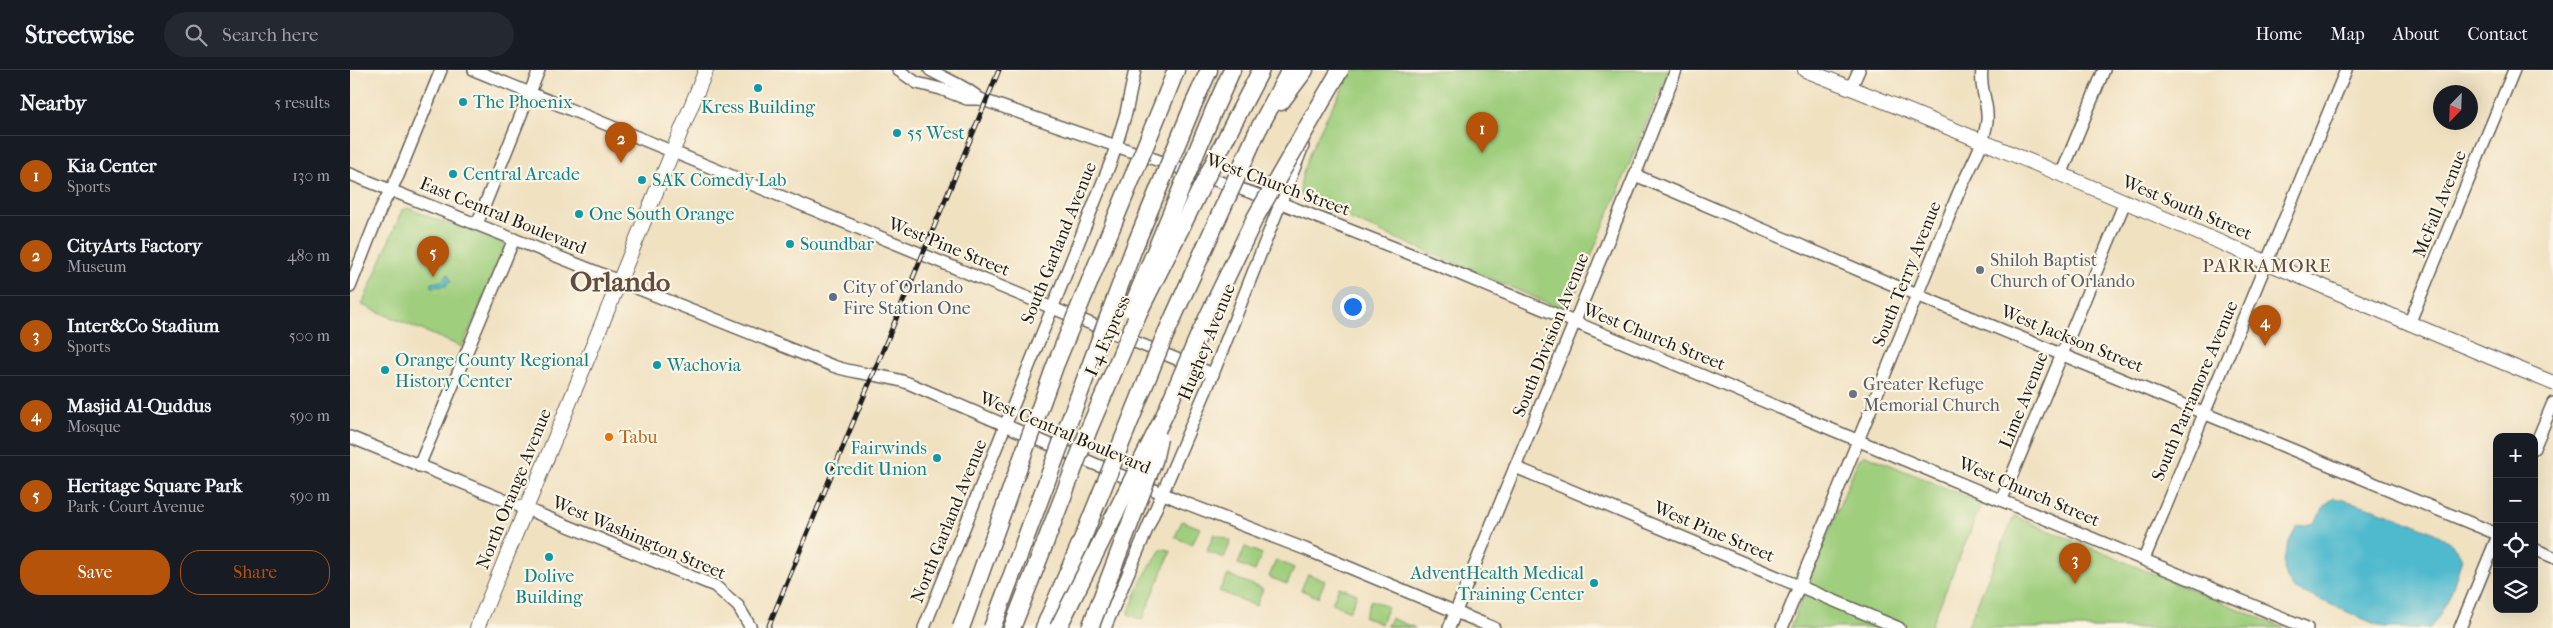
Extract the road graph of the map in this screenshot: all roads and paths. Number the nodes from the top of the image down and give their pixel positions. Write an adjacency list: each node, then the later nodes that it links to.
1 (441, 70): 36 (street)
2 (474, 70): 27 (street, West Pine Street)
3 (540, 70): 27 (street)
4 (706, 70): 32 (main road, North Orange Avenue)
5 (898, 70): 23 (street, West Church Street)
6 (930, 70): 24 (street); 28 (street, West Church Street)
7 (1135, 70): 31 (street, South Garland Avenue)
8 (1172, 70): 26 (highway)
9 (1176, 70): 26 (highway)
10 (1209, 70): 75 (highway, I-4 Express, bridge)
11 (1232, 70): 55 (highway, bridge)
12 (1261, 70): 55 (highway, I-4 Express, bridge)
13 (1290, 70): 29 (highway)
14 (1305, 70): 29 (highway)
15 (1341, 70): 38 (street, Hughey Avenue); 53 (highway, bridge)
16 (1676, 70): 34 (street, South Division Avenue)
17 (1805, 70): 25 (main road, West South Street)
18 (1859, 70): 25 (street)
19 (1982, 70): 30 (street, South Terry Avenue)
20 (2104, 70): 35 (street)
21 (2346, 70): 41 (street, South Parramore Avenue)
22 (2514, 70): 47 (street, McFall Avenue)
23 (911, 75): 24 (street, West Church Street)
24 (923, 85): 28 (street, West Church Street)
25 (1851, 88): 30 (main road, West South Street)
26 (1167, 92): 74 (highway, bridge)
27 (530, 93): 32 (street, West Pine Street); 39 (street)
28 (980, 99): 31 (street, West Church Street)
29 (1259, 127): 77 (highway, bridge)
30 (1982, 142): 35 (main road, West South Street); 44 (street, South Terry Avenue)
31 (1117, 146): 38 (street, West Church Street); 45 (street, South Garland Avenue)
32 (672, 152): 42 (main road, North Orange Avenue); 45 (street, West Pine Street)
33 (350, 174): 36 (street)
34 (1635, 175): 44 (street, West Jackson Street); 46 (street, South Division Avenue)
35 (2061, 175): 37 (main road, West South Street)
36 (390, 190): 39 (street, East Central Boulevard); 43 (street)
37 (2125, 202): 41 (main road, West South Street); 48 (street, Lime Avenue)
38 (1282, 203): 46 (street, West Church Street); 49 (street, Hughey Avenue)
39 (477, 224): 40 (street, East Central Boulevard)
40 (514, 239): 42 (street, East Central Boulevard); 59 (street)
41 (2267, 262): 47 (main road, West South Street); 52 (street, South Parramore Avenue)
42 (620, 281): 54 (street, West Central Boulevard); 63 (main road, North Orange Avenue)
43 (350, 287)
44 (1917, 294): 48 (street, West Jackson Street); 58 (street, South Terry Avenue)
45 (1051, 307): 49 (street, West Pine Street); 54 (street, South Garland Avenue)
46 (1574, 322): 58 (street, West Church Street); 60 (street, South Division Avenue)
47 (2409, 324): 50 (main road, West South Street)
48 (2062, 354): 52 (street, West Jackson Street); 62 (street, Lime Avenue)
49 (1213, 374): 61 (street, Hughey Avenue)
50 (2553, 382)
51 (2553, 403): 57 (street)
52 (2205, 412): 64 (street, West Jackson Street); 68 (street, South Parramore Avenue)
53 (1164, 416): 78 (highway, bridge); 79 (highway, bridge)
54 (1006, 427): 61 (street, West Central Boulevard); 73 (street, North Garland Avenue)
55 (1089, 429): 76 (highway, I-4 Express, bridge)
56 (350, 437): 59 (street, West Washington Street)
57 (2538, 439)
58 (1859, 440): 62 (street, West Church Street); 69 (street, South Terry Avenue)
59 (419, 466): 63 (street, West Washington Street)
60 (1515, 467): 69 (street, West Pine Street); 70 (street, South Division Avenue)
61 (1162, 494): 70 (street, West Central Boulevard); 80 (street, Hughey Avenue)
62 (2002, 499): 68 (street, West Church Street)
63 (526, 509): 71 (main road, North Orange Avenue); 72 (street, West Washington Street)
64 (2493, 532)
65 (2493, 548): 86 (street)
66 (2538, 551): 67 (street)
67 (2553, 557)
68 (2144, 559): 85 (street, West Church Street)
69 (1799, 586): 83 (street, South Terry Avenue); 84 (street, West Pine Street)
70 (1456, 612): 81 (street, South Division Avenue); 82 (street, West Central Boulevard)
71 (477, 628)
72 (751, 628)
73 (924, 628)
74 (961, 628)
75 (992, 628)
76 (1012, 628)
77 (1044, 628)
78 (1058, 628)
79 (1090, 628)
80 (1105, 628)
81 (1449, 628)
82 (1494, 628)
83 (1782, 628)
84 (1899, 628)
85 (2307, 628)
86 (2460, 628)

